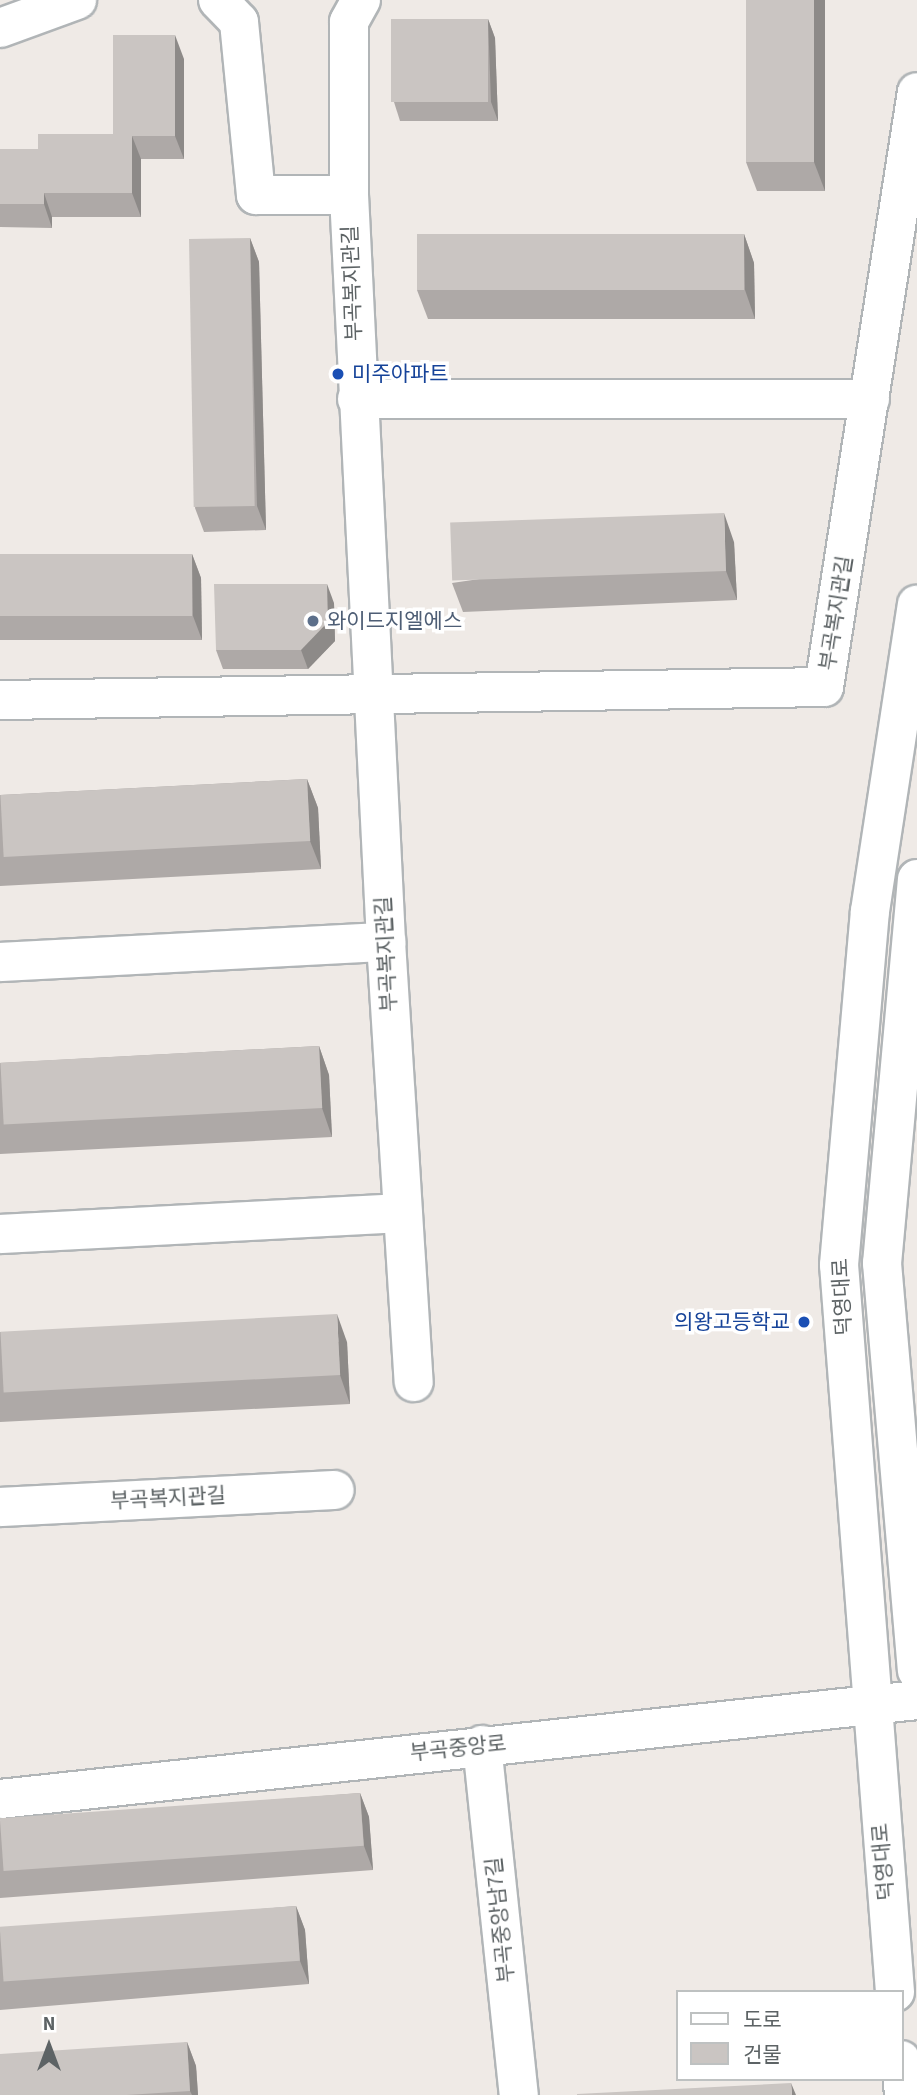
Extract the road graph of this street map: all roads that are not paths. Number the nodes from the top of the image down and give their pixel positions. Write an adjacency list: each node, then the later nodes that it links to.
1 (76, 0): 4 (street)
2 (218, 0): 6 (street)
3 (361, 0): 6 (street, 부곡복지관길)
4 (0, 28)
5 (917, 92): 8 (street, 부곡복지관길)
6 (349, 195): 7 (street, 부곡복지관길)
7 (357, 399): 8 (street); 10 (street, 부곡복지관길)
8 (870, 399): 10 (street, 부곡복지관길)
9 (917, 605): 22 (street, 덕영대로)
10 (372, 695): 11 (street); 13 (street, 부곡복지관길)
11 (0, 700)
12 (917, 879): 20 (street, 덕영대로)
13 (386, 942): 14 (street); 15 (street, 부곡복지관길)
14 (0, 962)
15 (402, 1213): 16 (street); 17 (street, 부곡복지관길)
16 (0, 1234)
17 (414, 1382)
18 (335, 1489): 19 (street, 부곡복지관길)
19 (0, 1507)
20 (917, 1670)
21 (917, 1700): 22 (street, 부곡중앙로)
22 (871, 1704): 23 (street, 부곡중앙로); 25 (street, 덕영대로)
23 (482, 1745): 24 (street, 부곡중앙로); 26 (street, 부곡중앙남7길)
24 (0, 1799)
25 (895, 1990)
26 (519, 2095)

